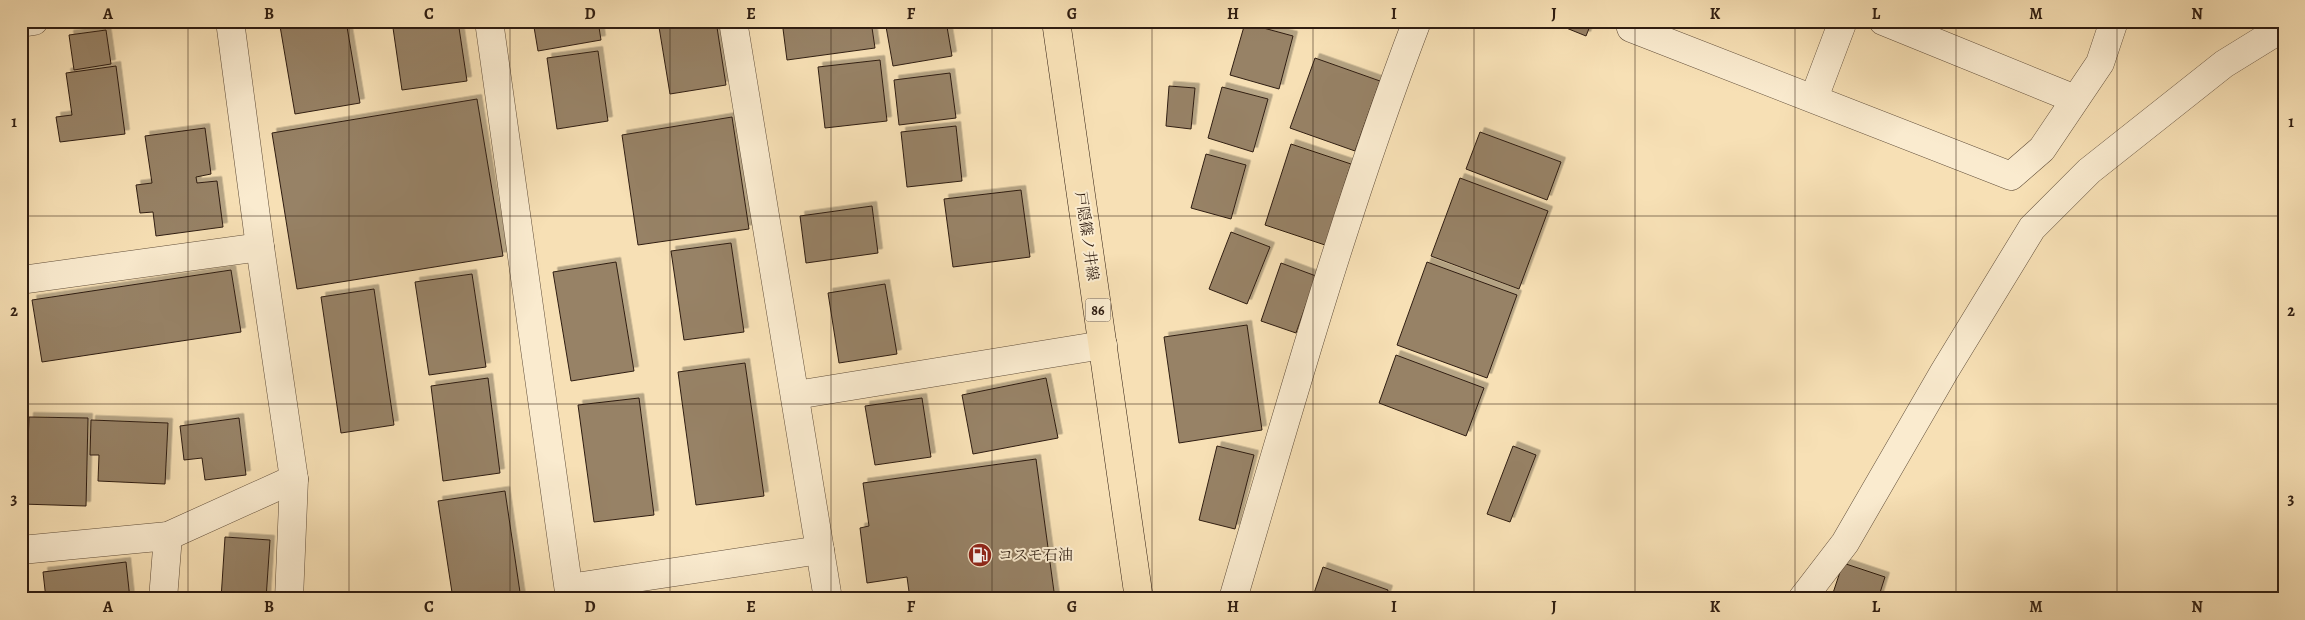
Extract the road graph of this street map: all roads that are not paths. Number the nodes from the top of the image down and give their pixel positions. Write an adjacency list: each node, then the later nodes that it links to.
1 (34, 21): 11 (street)
2 (230, 21): 15 (street)
3 (489, 21): 23 (street)
4 (734, 21): 18 (street)
5 (1056, 21): 17 (main road, 戸隠篠ノ井線 / 86)
6 (1417, 21): 28 (street)
7 (1629, 21): 13 (street)
8 (1843, 21): 13 (street)
9 (1884, 21): 14 (street)
10 (2114, 21): 14 (street)
11 (21, 23)
12 (2284, 28): 29 (street)
13 (1814, 98): 14 (street)
14 (2075, 99)
15 (260, 247): 16 (street); 19 (street)
16 (21, 280)
17 (1102, 345): 18 (street); 27 (main road, 戸隠篠ノ井線 / 86)
18 (796, 395): 22 (street)
19 (294, 479): 20 (street); 25 (street)
20 (168, 536): 21 (street); 24 (street)
21 (21, 550)
22 (820, 550): 23 (street); 26 (street)
23 (570, 593)
24 (163, 599)
25 (289, 599)
26 (828, 599)
27 (1139, 599)
28 (1233, 599)
29 (1802, 599)

